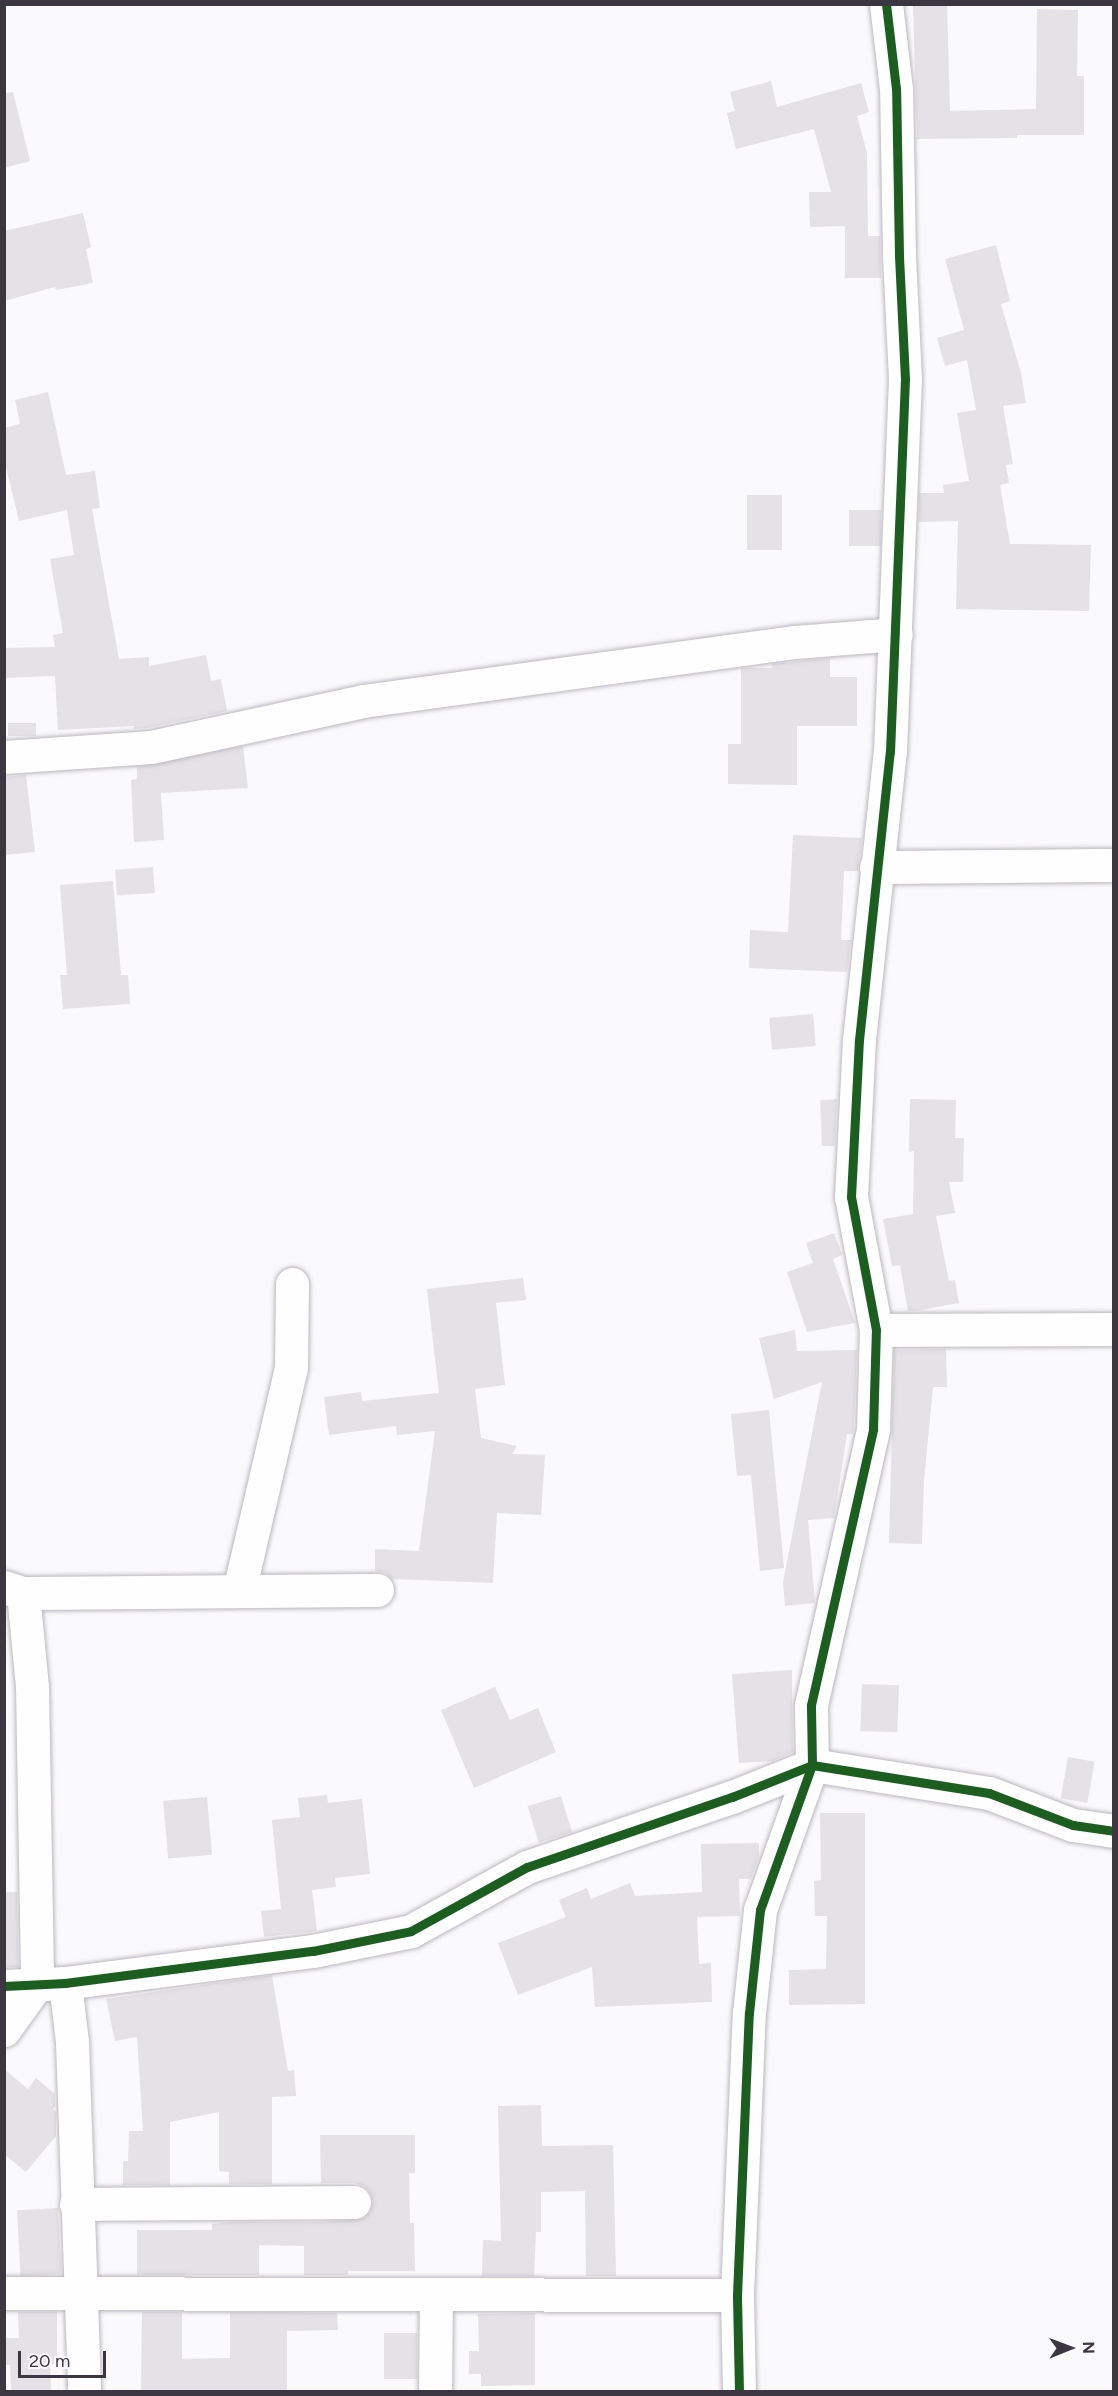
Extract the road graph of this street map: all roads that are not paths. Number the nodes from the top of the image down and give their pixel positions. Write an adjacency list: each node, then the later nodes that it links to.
1 (886, 4): 2 (street)
2 (896, 634): 3 (street); 5 (street)
3 (4, 757)
4 (1113, 865): 5 (street)
5 (876, 867): 8 (street)
6 (292, 1284): 11 (street)
7 (1113, 1329): 8 (street)
8 (876, 1330): 12 (street)
9 (14, 1590): 11 (street); 14 (street)
10 (377, 1590): 11 (street)
11 (239, 1591)
12 (812, 1765): 13 (street); 14 (street); 22 (street)
13 (1113, 1832)
14 (51, 1984): 15 (street); 16 (street); 18 (street)
15 (4, 1986)
16 (4, 2030)
17 (354, 2202): 18 (street)
18 (76, 2204): 20 (street)
19 (4, 2293): 20 (street)
20 (83, 2293): 21 (street); 23 (street)
21 (436, 2294): 22 (street); 24 (street)
22 (737, 2295): 25 (street)
23 (84, 2391)
24 (435, 2391)
25 (739, 2391)

